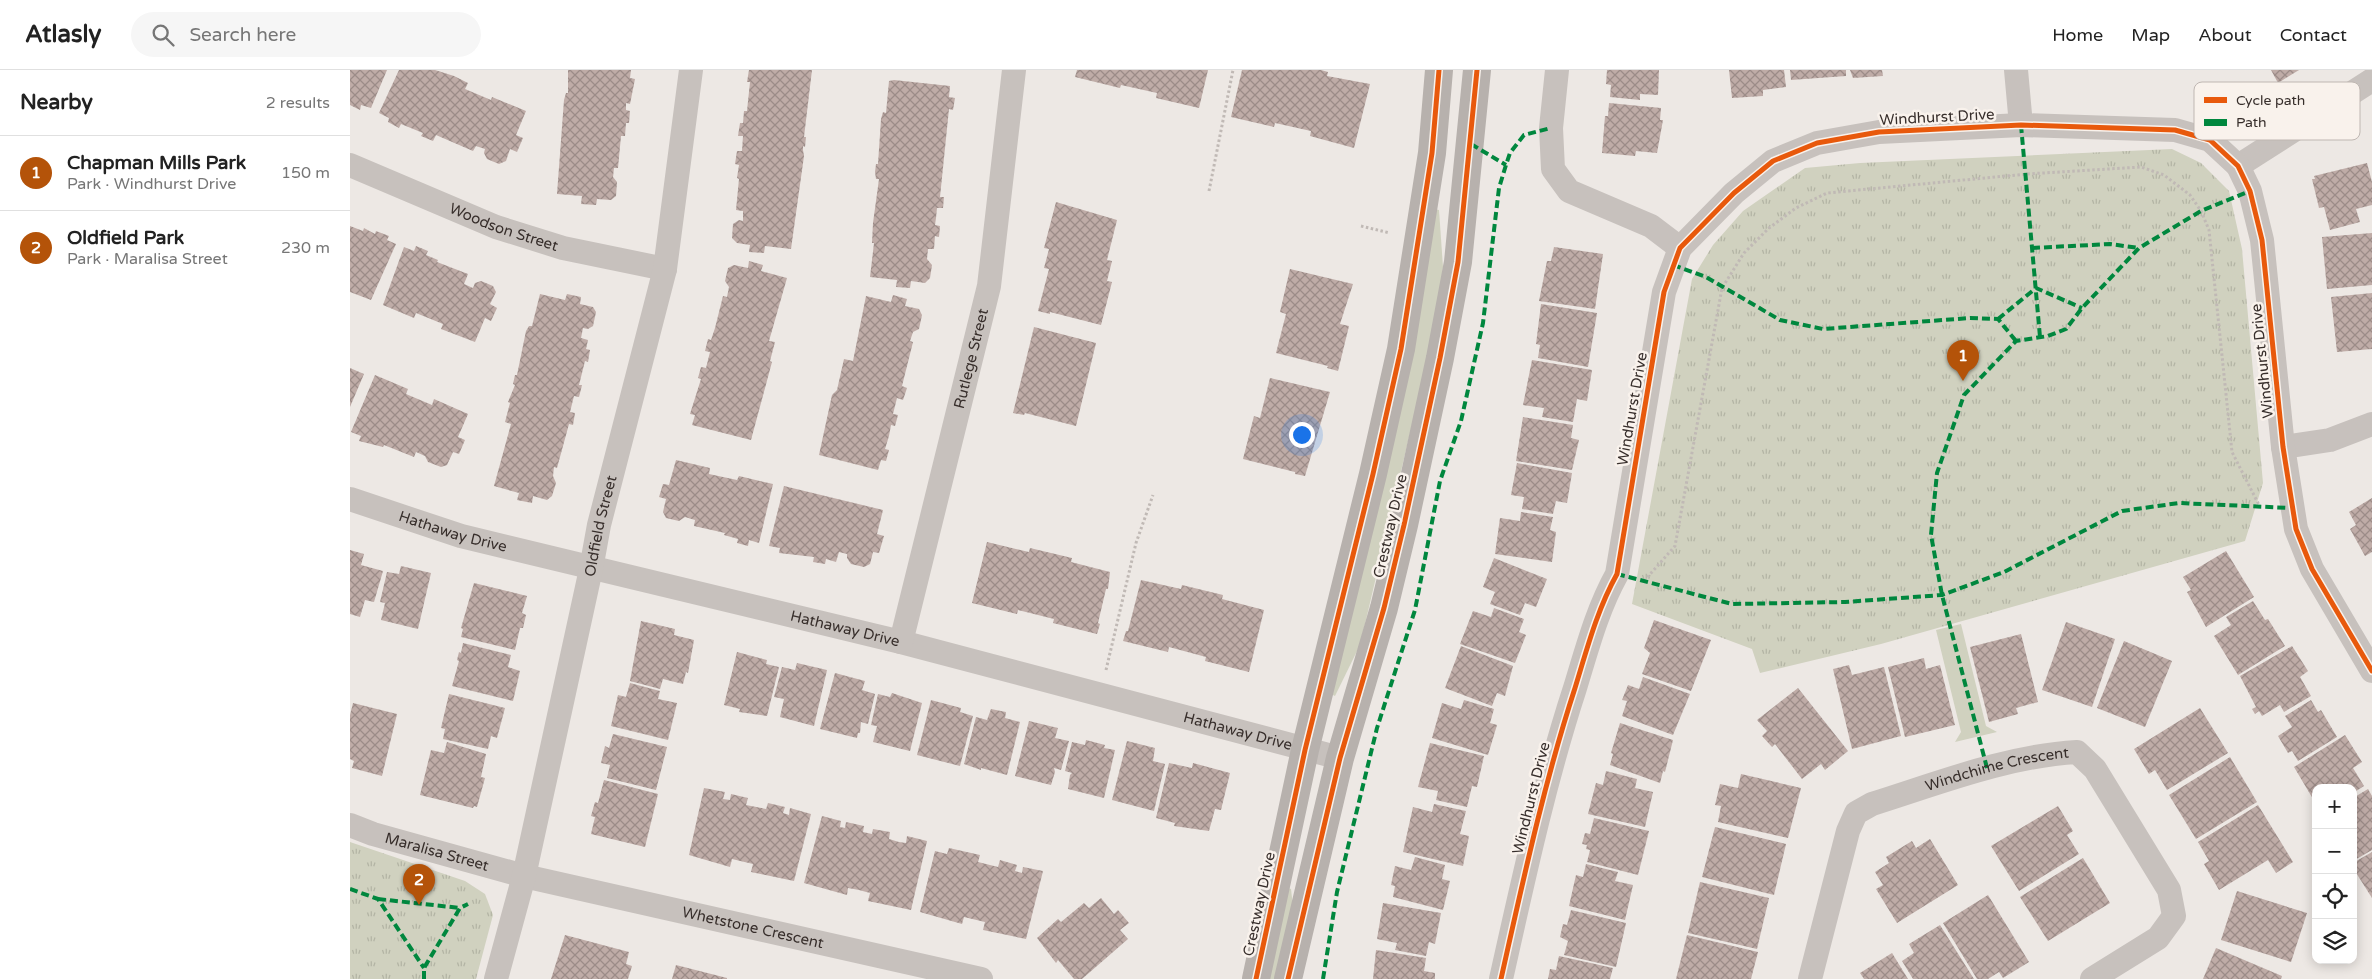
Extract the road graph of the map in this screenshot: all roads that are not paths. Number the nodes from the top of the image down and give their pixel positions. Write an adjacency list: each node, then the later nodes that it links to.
1 (691, 70): 16 (street, Oldfield Street)
2 (1014, 70): 21 (street, Rutlege Street)
3 (1439, 70): 23 (street, Crestway Drive)
4 (1477, 70): 24 (street, Crestway Drive)
5 (1557, 70): 15 (street)
6 (2016, 70): 9 (street)
7 (2372, 80): 8 (street)
8 (2360, 88)
9 (2021, 125): 10 (street, Windhurst Drive); 15 (street, Windhurst Drive)
10 (2194, 135)
11 (2210, 140): 14 (street, Windhurst Drive)
12 (2279, 140): 14 (street)
13 (350, 166): 16 (street, Woodson Street)
14 (2238, 166): 18 (street, Windhurst Drive)
15 (1680, 248): 31 (street, Windhurst Drive)
16 (665, 269): 20 (street, Oldfield Street)
17 (2372, 424): 18 (street)
18 (2283, 448): 22 (street, Windhurst Drive)
19 (350, 499): 20 (street, Hathaway Drive)
20 (592, 569): 21 (street, Hathaway Drive); 26 (street, Oldfield Street)
21 (901, 642): 23 (street, Hathaway Drive)
22 (2372, 671)
23 (1305, 750): 24 (street, Hathaway Drive); 29 (street, Crestway Drive)
24 (1340, 758): 30 (street, Crestway Drive)
25 (350, 825): 26 (street, Maralisa Street)
26 (524, 876): 27 (street, Oldfield Street); 28 (street, Whetstone Crescent)
27 (496, 979)
28 (981, 979)
29 (1256, 979)
30 (1288, 979)
31 (1501, 979)
32 (1810, 979): 33 (street, Windchime Crescent)
33 (2092, 979)

